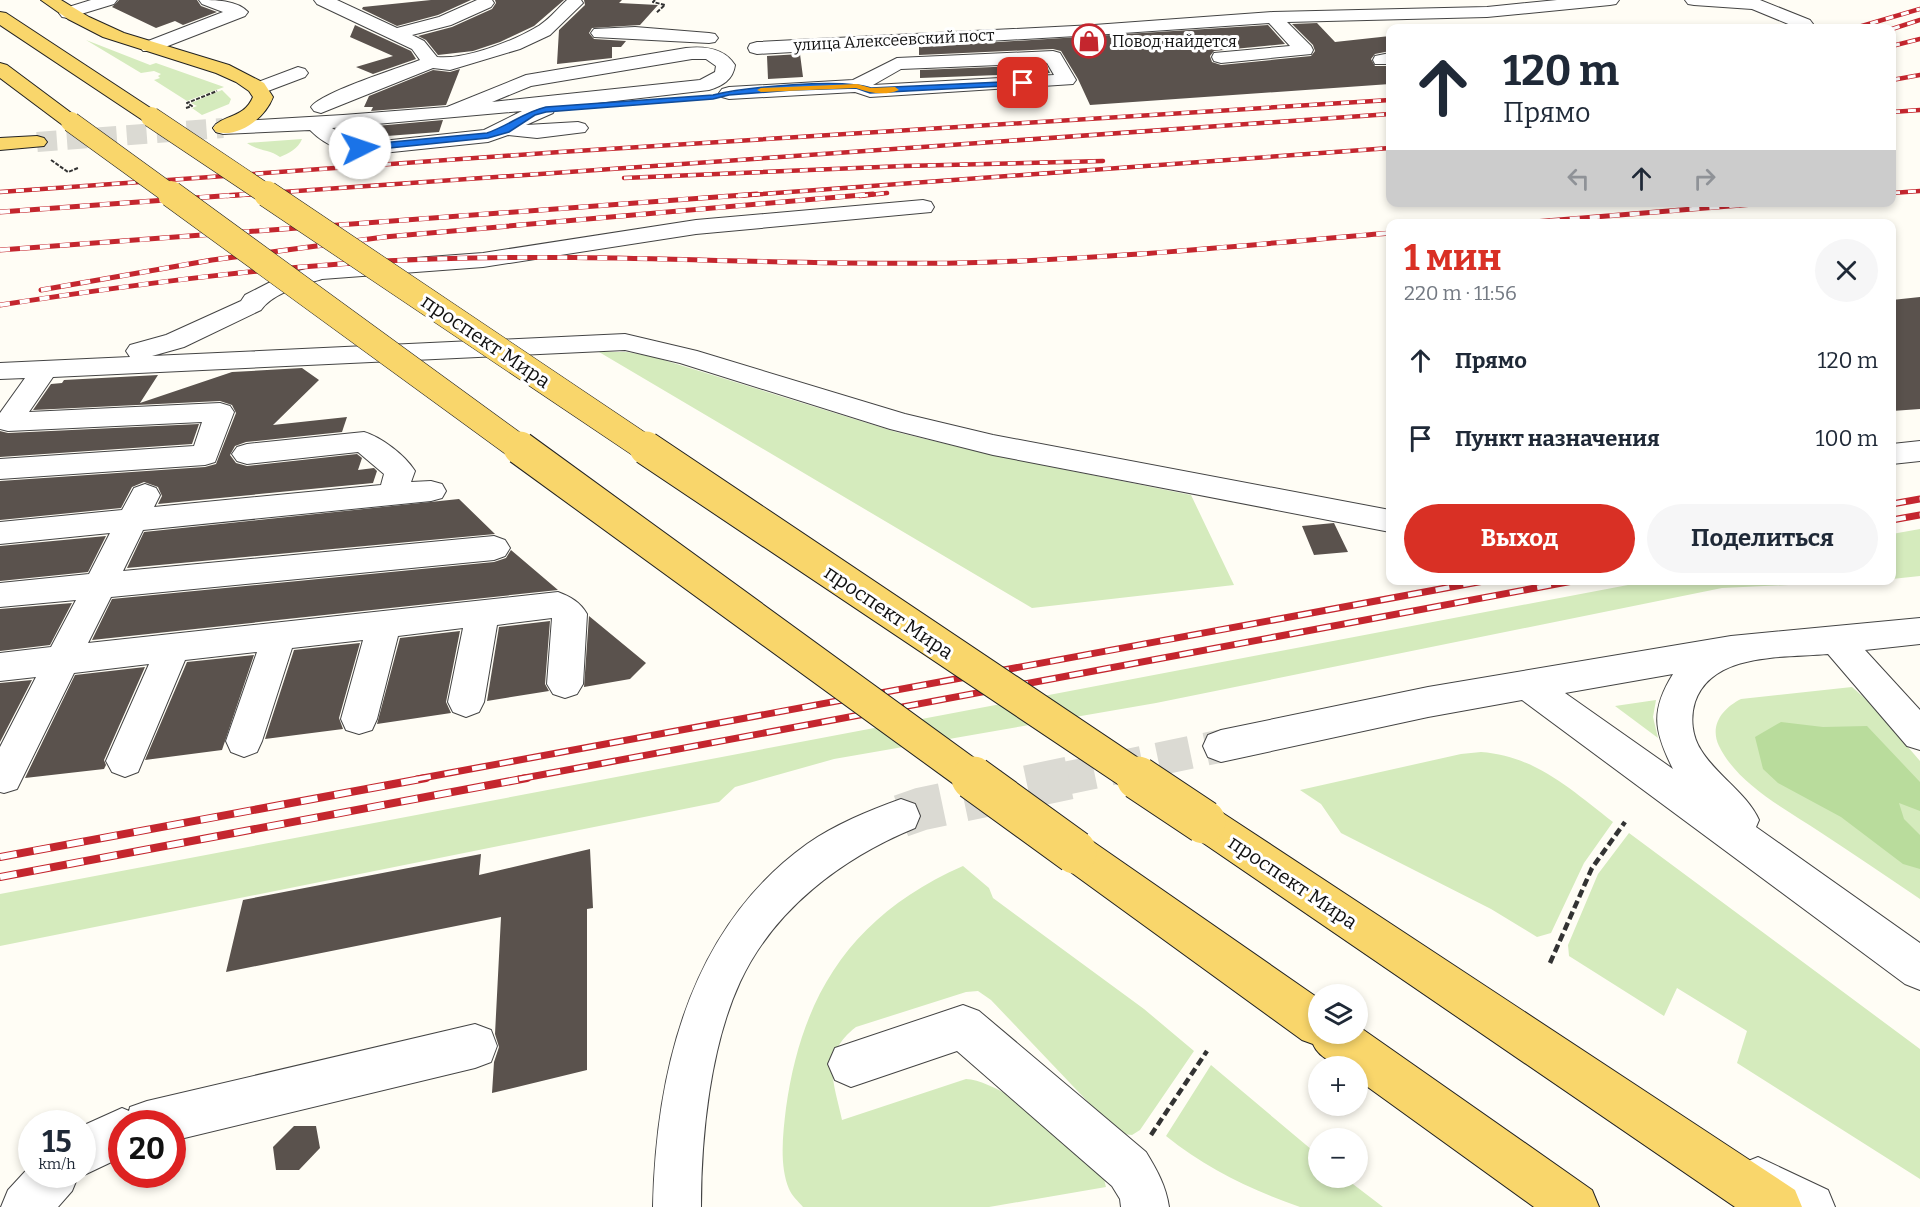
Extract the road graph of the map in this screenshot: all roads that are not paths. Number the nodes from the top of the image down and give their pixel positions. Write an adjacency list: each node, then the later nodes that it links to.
1 (50, 0): 11 (main road)
2 (108, 0): 11 (street)
3 (208, 0): 19 (street)
4 (322, 0): 17 (street)
5 (1610, 0): 10 (street, улица Алексеевский пост)
6 (1694, 0): 7 (street)
7 (1762, 2): 15 (street)
8 (485, 3): 17 (street)
9 (573, 3): 21 (street)
10 (1487, 12): 12 (street, улица Алексеевский пост); 14 (street)
11 (68, 13): 19 (main road)
12 (1274, 16): 20 (street); 26 (street, улица Алексеевский пост)
13 (0, 17): 76 (main road, проспект Мира, bridge)
14 (1504, 24)
15 (1804, 24)
16 (600, 33): 18 (street)
17 (395, 34): 21 (street)
18 (723, 40)
19 (149, 47): 25 (main road)
20 (1221, 57)
21 (431, 62): 28 (street)
22 (0, 69): 71 (main road, bridge)
23 (298, 72): 25 (street)
24 (857, 86): 24 (street); 26 (street)
25 (260, 88): 29 (main road)
26 (729, 93): 31 (street, улица Алексеевский пост)
27 (454, 111): 27 (street); 28 (street)
28 (319, 116): 29 (street); 31 (street, улица Алексеевский пост)
29 (224, 128)
30 (578, 128): 31 (street)
31 (506, 130)
32 (37, 142): 33 (main road)
33 (0, 144)
34 (923, 207): 35 (street)
35 (94, 365): 36 (street); 45 (street)
36 (46, 368): 37 (street); 41 (street)
37 (0, 371)
38 (1920, 451): 40 (street)
39 (247, 454): 43 (street)
40 (1896, 454)
41 (0, 469)
42 (431, 490): 43 (street)
43 (393, 494): 44 (street)
44 (140, 507): 46 (street); 48 (street)
45 (1386, 520)
46 (0, 533)
47 (494, 548): 48 (street)
48 (100, 585): 49 (street); 57 (street)
49 (0, 595)
50 (482, 614): 51 (street); 59 (street); 61 (street)
51 (384, 625): 53 (street); 62 (street)
52 (1920, 631): 54 (street)
53 (279, 636): 55 (street); 64 (street)
54 (1835, 639): 56 (street); 63 (street)
55 (173, 648): 57 (street); 66 (street)
56 (1731, 650): 60 (street); 69 (street)
57 (63, 660): 58 (street); 67 (street)
58 (0, 667)
59 (565, 684)
60 (1529, 686): 65 (street); 69 (street)
61 (466, 702)
62 (359, 719)
63 (1920, 735)
64 (244, 741)
65 (1221, 746)
66 (126, 761)
67 (4, 777)
68 (901, 816): 79 (street)
69 (1805, 886): 70 (street)
70 (1916, 967)
71 (1308, 1017)
72 (1345, 1044): 81 (main road)
73 (475, 1046): 75 (street)
74 (851, 1064): 80 (street)
75 (186, 1115)
76 (1697, 1151): 82 (main road, проспект Мира); 83 (street)
77 (42, 1188): 78 (street)
78 (25, 1207)
79 (677, 1207)
80 (1145, 1207)
81 (1575, 1207)
82 (1778, 1207)
83 (1811, 1207)

